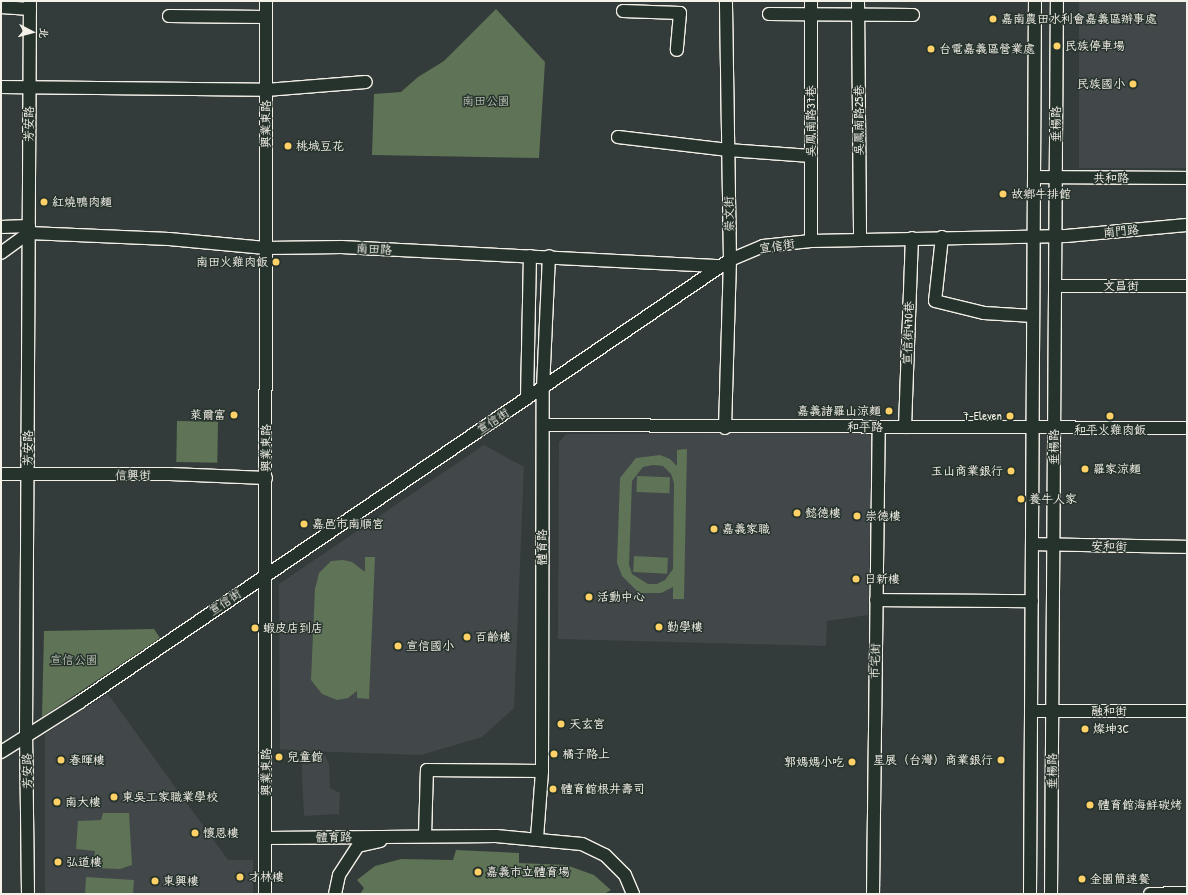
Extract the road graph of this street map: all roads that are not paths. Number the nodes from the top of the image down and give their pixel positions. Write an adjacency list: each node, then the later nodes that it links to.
1 (266, 1): 14 (street, 興業東路)
2 (726, 1): 21 (street, 崇文街)
3 (811, 1): 11 (street, 吳鳳南路37巷)
4 (1035, 1): 23 (street, 垂楊路)
5 (1057, 1): 24 (street, 垂楊路)
6 (30, 5): 7 (street); 18 (street, 芳安路)
7 (1, 7)
8 (858, 7): 11 (street); 12 (street); 32 (street, 吳鳳南路25巷)
9 (623, 11): 15 (street)
10 (769, 14): 11 (street)
11 (811, 14): 22 (street, 吳鳳南路37巷)
12 (913, 15)
13 (169, 16): 14 (street)
14 (266, 17): 19 (street, 興業東路)
15 (677, 50)
16 (366, 82): 19 (street)
17 (1, 87): 18 (street)
18 (30, 88): 19 (street); 28 (street, 芳安路)
19 (266, 90): 35 (street, 興業東路)
20 (618, 137): 21 (street)
21 (728, 150): 22 (street); 39 (street, 崇文街)
22 (811, 156): 34 (street, 吳鳳南路37巷)
23 (1034, 177): 24 (street, 共和路); 29 (street, 垂楊路)
24 (1056, 177): 25 (street, 共和路); 30 (street, 垂楊路)
25 (1187, 178)
26 (1187, 225): 30 (street, 南門路)
27 (1, 227): 28 (street, 南田路)
28 (29, 230): 35 (street, 南田路); 36 (street); 53 (street, 芳安路)
29 (1034, 236): 30 (street, 南門路); 31 (street, 宣信街); 42 (street, 垂楊路)
30 (1055, 236): 40 (street, 垂楊路)
31 (942, 237): 33 (street, 宣信街); 42 (street)
32 (860, 238): 33 (street, 宣信街); 34 (street, 宣信街)
33 (912, 238): 49 (street, 宣信街470巷)
34 (810, 241): 39 (street, 宣信街)
35 (266, 248): 37 (street, 南田路); 54 (street, 興業東路)
36 (1, 253)
37 (530, 256): 38 (street, 南田路); 44 (street)
38 (549, 256): 39 (street, 南田路); 43 (street, 體育路)
39 (725, 263): 43 (street, 宣信街); 50 (street, 崇文街)
40 (1055, 286): 41 (street, 文昌街); 47 (street, 垂楊路)
41 (1187, 286)
42 (1033, 316): 46 (street, 垂楊路)
43 (543, 388): 44 (street, 宣信街); 45 (street, 體育路)
44 (526, 398): 58 (street, 宣信街)
45 (543, 425): 50 (street, 和平路); 66 (street, 體育路)
46 (1033, 426): 47 (street, 和平路); 49 (street, 和平路); 55 (street, 垂楊路)
47 (1054, 426): 51 (street, 和平路); 56 (street, 垂楊路)
48 (879, 427): 49 (street, 和平路); 50 (street, 和平路); 59 (street, 市宅街)
49 (905, 427)
50 (725, 428)
51 (1187, 428)
52 (1, 474): 53 (street, 信興街)
53 (28, 474): 54 (street, 信興街); 64 (street, 芳安路)
54 (266, 478): 58 (street, 興業東路)
55 (1032, 544): 56 (street, 安和街); 60 (street, 垂楊路)
56 (1053, 546): 57 (street, 安和街); 62 (street, 垂楊路)
57 (1187, 547)
58 (266, 575): 64 (street, 宣信街); 69 (street, 興業東路)
59 (876, 600): 60 (street); 76 (street, 市宅街)
60 (1032, 601): 61 (street, 垂楊路)
61 (1031, 711): 62 (street, 融和街); 77 (street, 垂楊路)
62 (1052, 711): 63 (street, 融和街); 78 (street, 垂楊路)
63 (1187, 712)
64 (26, 735): 65 (street, 宣信街); 72 (street, 芳安路)
65 (1, 752)
66 (542, 771): 68 (street); 70 (street, 體育路)
67 (401, 835): 68 (street, 體育路); 69 (street, 體育路); 74 (street, 體育路)
68 (425, 836): 70 (street, 體育路)
69 (267, 838): 73 (street, 興業東路)
70 (537, 838): 75 (street, 體育路)
71 (1187, 893): 79 (street)
72 (28, 894)
73 (265, 894)
74 (335, 894)
75 (633, 894)
76 (873, 894)
77 (1030, 894)
78 (1051, 894)
79 (1150, 894)

